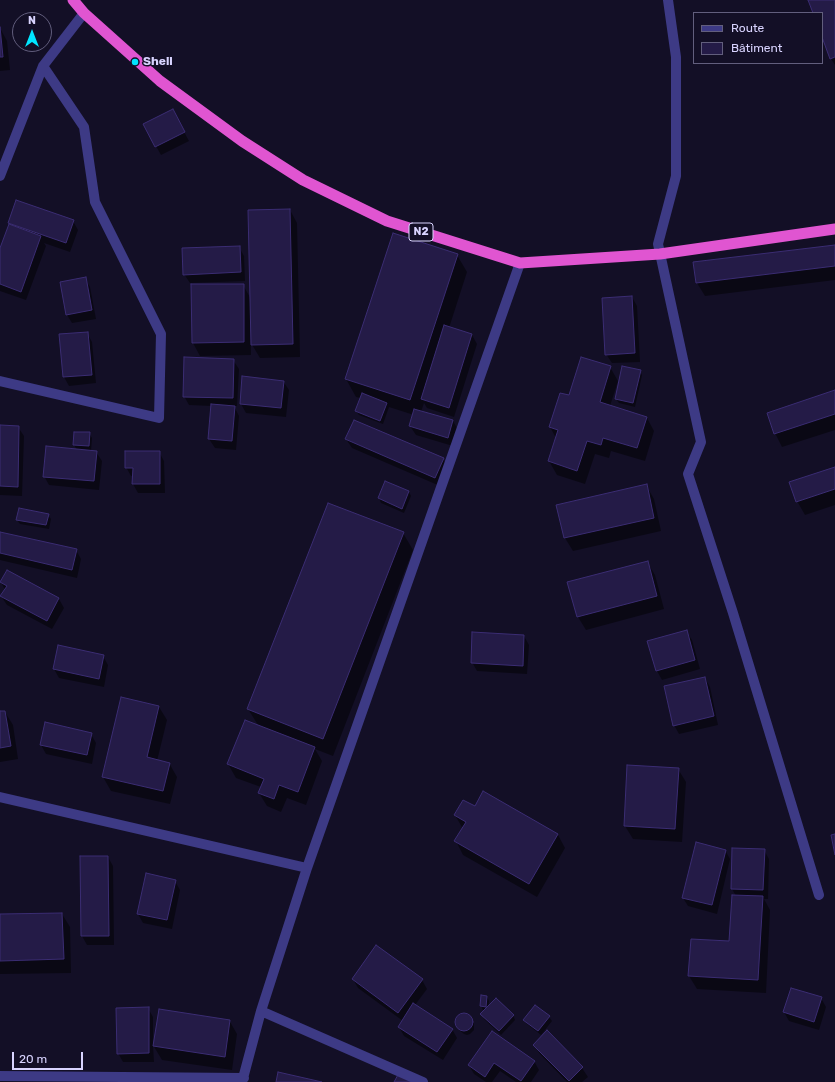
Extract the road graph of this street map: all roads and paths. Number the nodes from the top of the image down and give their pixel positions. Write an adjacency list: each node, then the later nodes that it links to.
1 (73, 0): 3 (highway, N2)
2 (668, 0): 7 (street)
3 (84, 13): 4 (street); 8 (highway, N2)
4 (43, 66): 5 (street); 9 (street)
5 (0, 176)
6 (835, 229): 7 (highway, N2)
7 (660, 254): 8 (highway, N2); 12 (street)
8 (520, 263): 11 (street)
9 (0, 381)
10 (0, 797): 11 (street)
11 (306, 868): 13 (street)
12 (819, 894)
13 (261, 1011): 15 (street); 16 (street)
14 (0, 1076): 15 (street)
15 (243, 1080)
16 (423, 1082)

